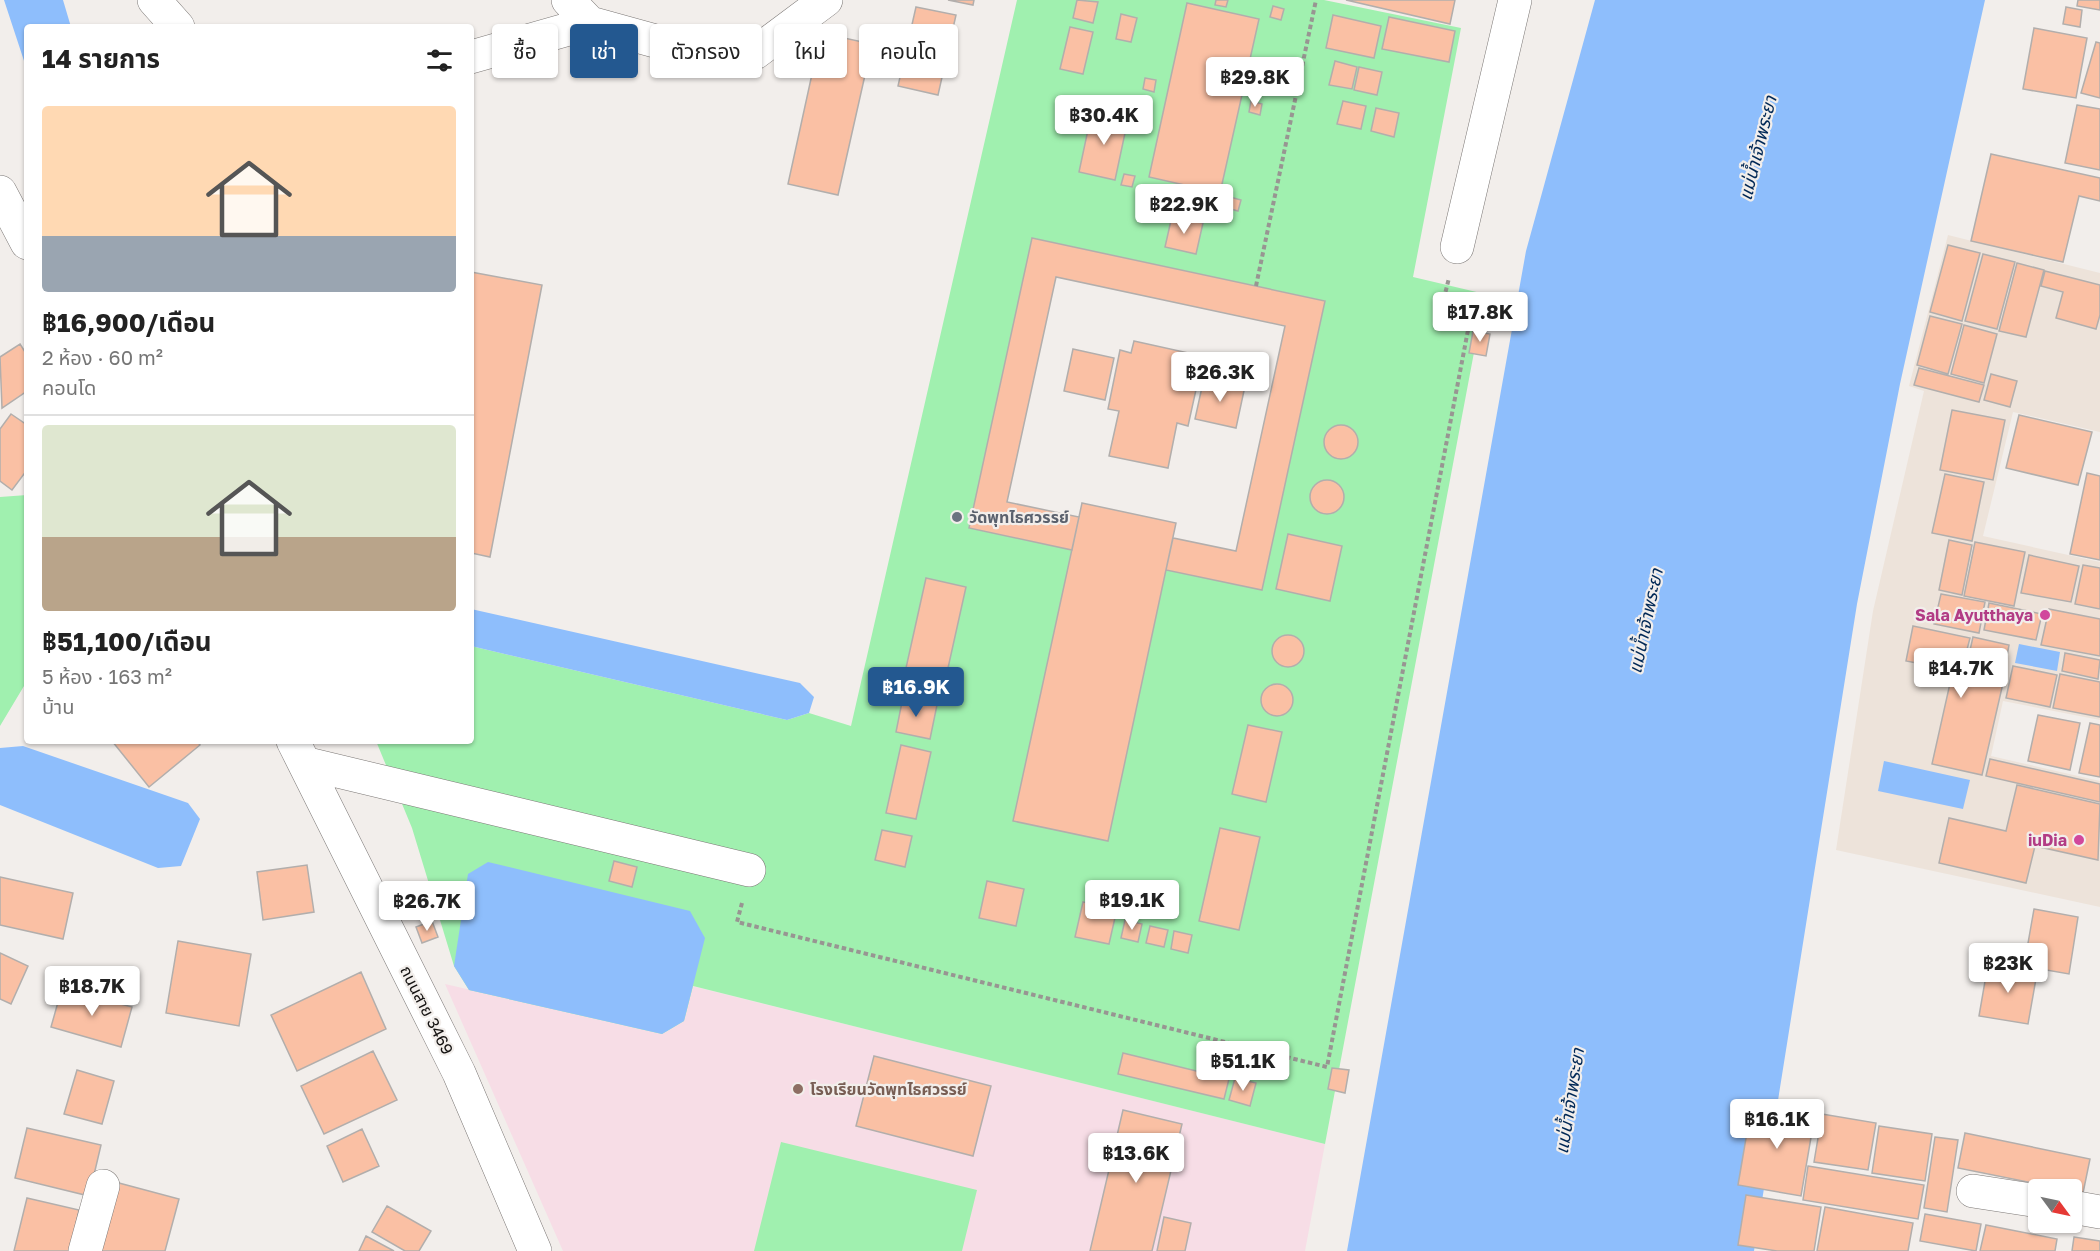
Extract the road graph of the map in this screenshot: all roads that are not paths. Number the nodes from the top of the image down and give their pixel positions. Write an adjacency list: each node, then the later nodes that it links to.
1 (154, 0): 5 (street)
2 (826, 0): 4 (street)
3 (1515, 0): 9 (street)
4 (579, 11): 6 (street)
5 (175, 24)
6 (474, 56)
7 (0, 192): 8 (street)
8 (24, 237)
9 (1457, 247)
10 (299, 752): 11 (street); 18 (street, ถนนสาย 3469)
11 (749, 870)
12 (104, 1186): 17 (street)
13 (1973, 1191): 14 (street)
14 (2028, 1200)
15 (2082, 1209): 16 (street)
16 (2100, 1212)
17 (85, 1251)
18 (535, 1251)

